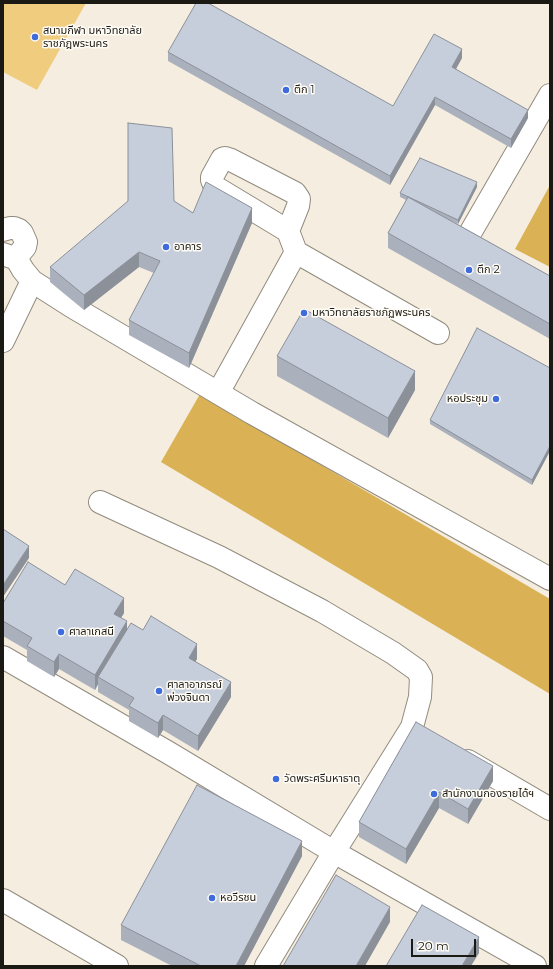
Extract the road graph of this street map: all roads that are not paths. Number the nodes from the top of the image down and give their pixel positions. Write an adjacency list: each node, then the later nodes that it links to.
1 (550, 95): 4 (lane)
2 (3, 230): 6 (lane)
3 (288, 231): 5 (lane)
4 (469, 235)
5 (296, 252): 8 (lane); 10 (lane)
6 (9, 255): 7 (lane)
7 (32, 281): 9 (lane); 10 (lane)
8 (438, 333)
9 (3, 341)
10 (218, 393): 12 (lane)
11 (100, 502): 16 (lane)
12 (550, 578)
13 (3, 657): 16 (lane)
14 (467, 761): 15 (lane)
15 (550, 809)
16 (334, 852): 19 (lane); 20 (lane)
17 (3, 900): 18 (lane)
18 (117, 966)
19 (266, 966)
20 (535, 966)

